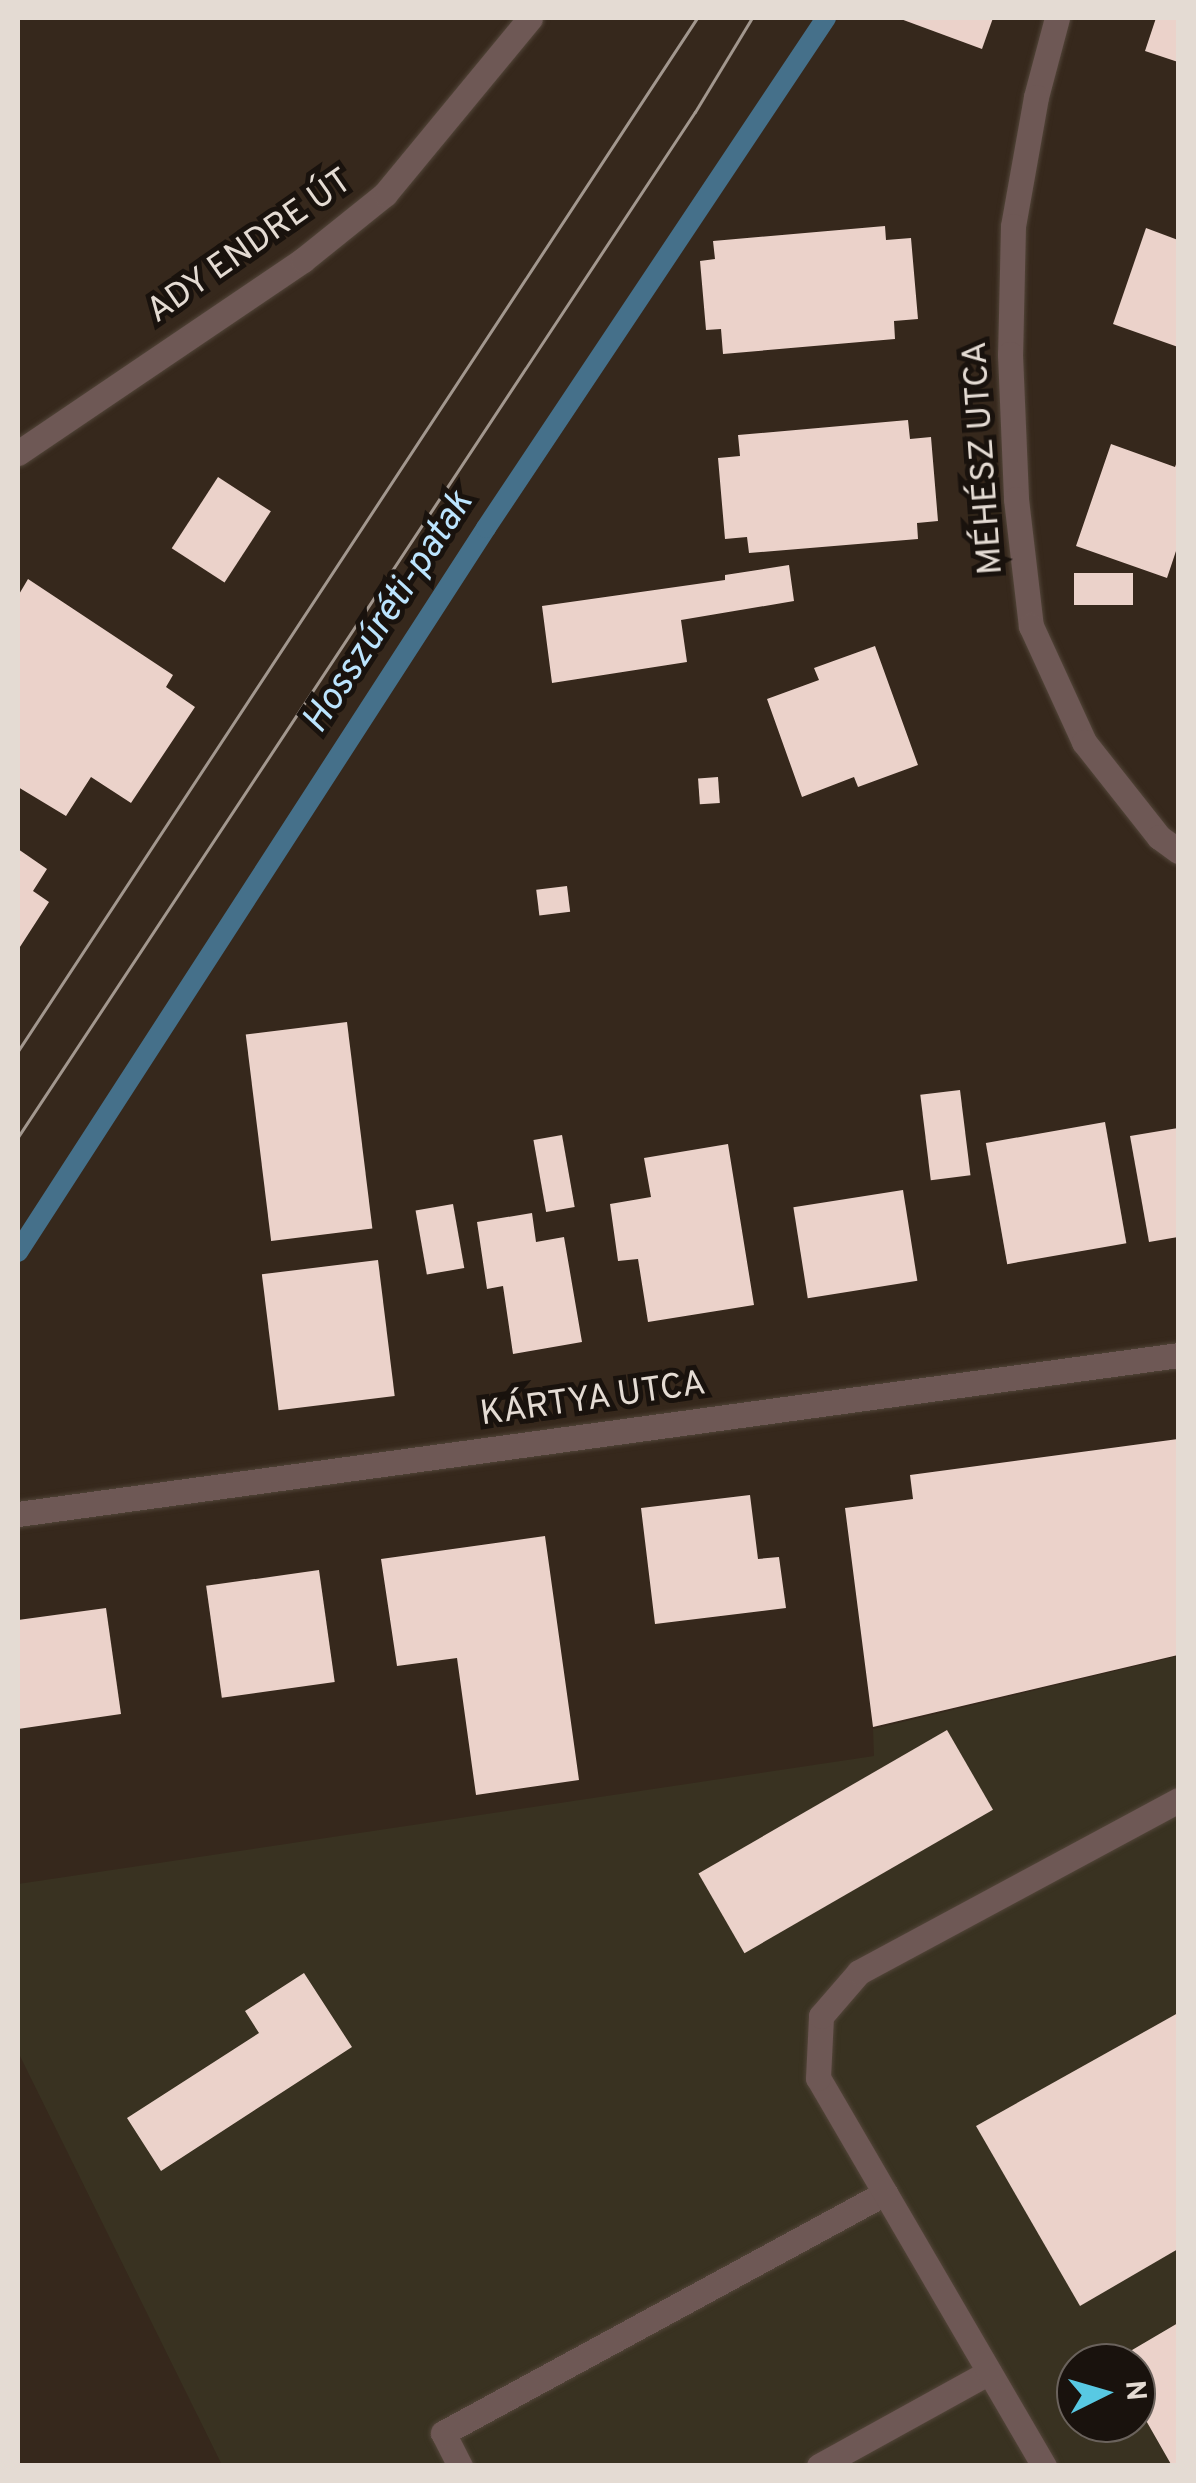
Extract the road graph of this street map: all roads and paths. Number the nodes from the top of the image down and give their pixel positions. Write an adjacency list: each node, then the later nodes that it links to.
1 (530, 18): 3 (street, ADY ENDRE ÚT)
2 (1056, 18): 4 (street, MÉHÉSZ UTCA)
3 (18, 454)
4 (1178, 851)
5 (1178, 1355): 6 (street, KÁRTYA UTCA)
6 (18, 1514)
7 (1178, 1800): 8 (street)
8 (885, 2194): 9 (street); 10 (street)
9 (989, 2372): 11 (street); 12 (street)
10 (460, 2466)
11 (819, 2466)
12 (1044, 2466)

